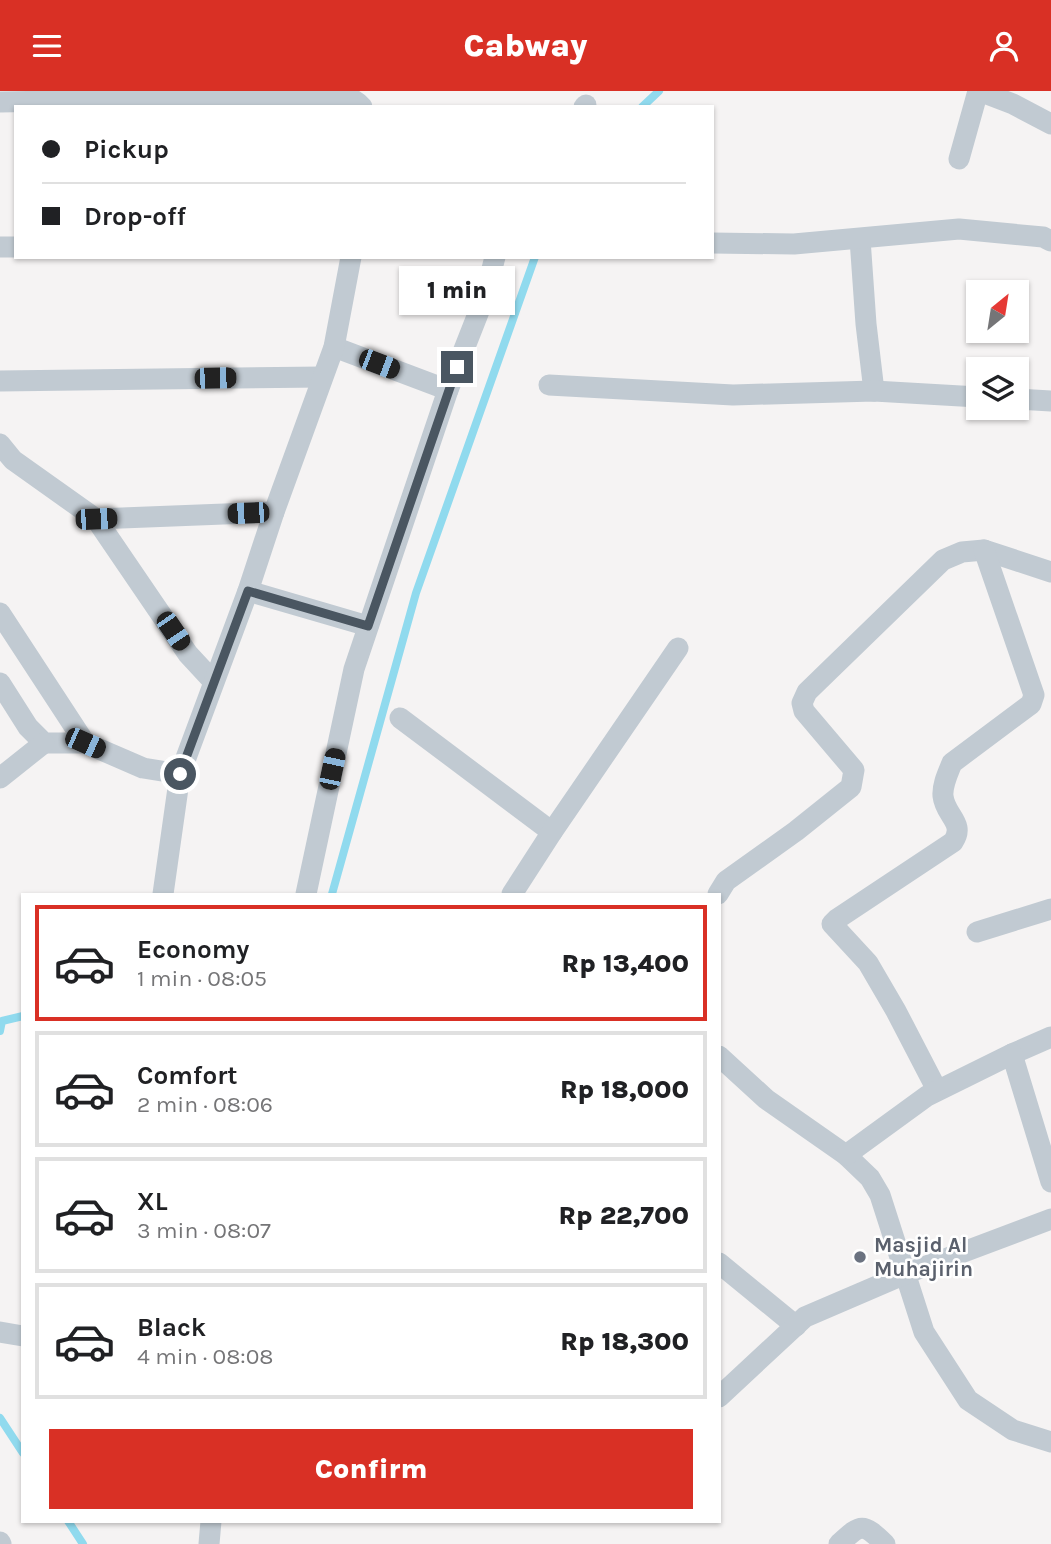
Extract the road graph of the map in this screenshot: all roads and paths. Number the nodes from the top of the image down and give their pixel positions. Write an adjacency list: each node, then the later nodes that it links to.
1 (978, 91): 4 (street); 5 (street)
2 (0, 102): 3 (street)
3 (360, 105)
4 (1051, 124)
5 (959, 159)
6 (860, 239): 7 (street); 8 (street); 16 (street)
7 (1051, 241)
8 (714, 243)
9 (351, 259): 11 (street)
10 (494, 259): 15 (street)
11 (334, 347): 12 (street); 15 (street)
12 (322, 377): 13 (street); 21 (street)
13 (0, 381)
14 (549, 385): 16 (street)
15 (448, 390): 27 (street)
16 (874, 391): 17 (street)
17 (966, 396)
18 (1029, 400): 19 (street)
19 (1051, 401)
20 (0, 444): 22 (street)
21 (274, 512): 22 (street); 25 (street)
22 (96, 519): 29 (street)
23 (984, 551): 24 (street); 40 (street); 46 (street)
24 (1051, 572)
25 (248, 591): 27 (street); 29 (street)
26 (0, 613): 33 (street)
27 (368, 626): 39 (street)
28 (678, 648): 36 (street)
29 (213, 681): 34 (street)
30 (0, 683): 32 (street)
31 (400, 718): 36 (street)
32 (44, 743): 33 (street); 35 (street)
33 (85, 743): 34 (street)
34 (180, 774): 38 (street)
35 (0, 778)
36 (552, 832): 37 (street)
37 (523, 890)
38 (163, 893)
39 (306, 893)
40 (719, 893)
41 (1051, 909): 42 (street)
42 (977, 932)
43 (1051, 1037): 44 (street)
44 (1012, 1054): 46 (street); 48 (street)
45 (721, 1058): 47 (street)
46 (937, 1090): 47 (street)
47 (846, 1155): 51 (street)
48 (1051, 1182)
49 (1051, 1219): 51 (street)
50 (721, 1265): 52 (street)
51 (905, 1274): 52 (street); 56 (street)
52 (796, 1326): 55 (street)
53 (0, 1332): 54 (street)
54 (21, 1336)
55 (721, 1395)
56 (1051, 1442)
57 (211, 1523): 58 (street)
58 (209, 1544)
59 (839, 1544): 60 (street)
60 (886, 1544)

